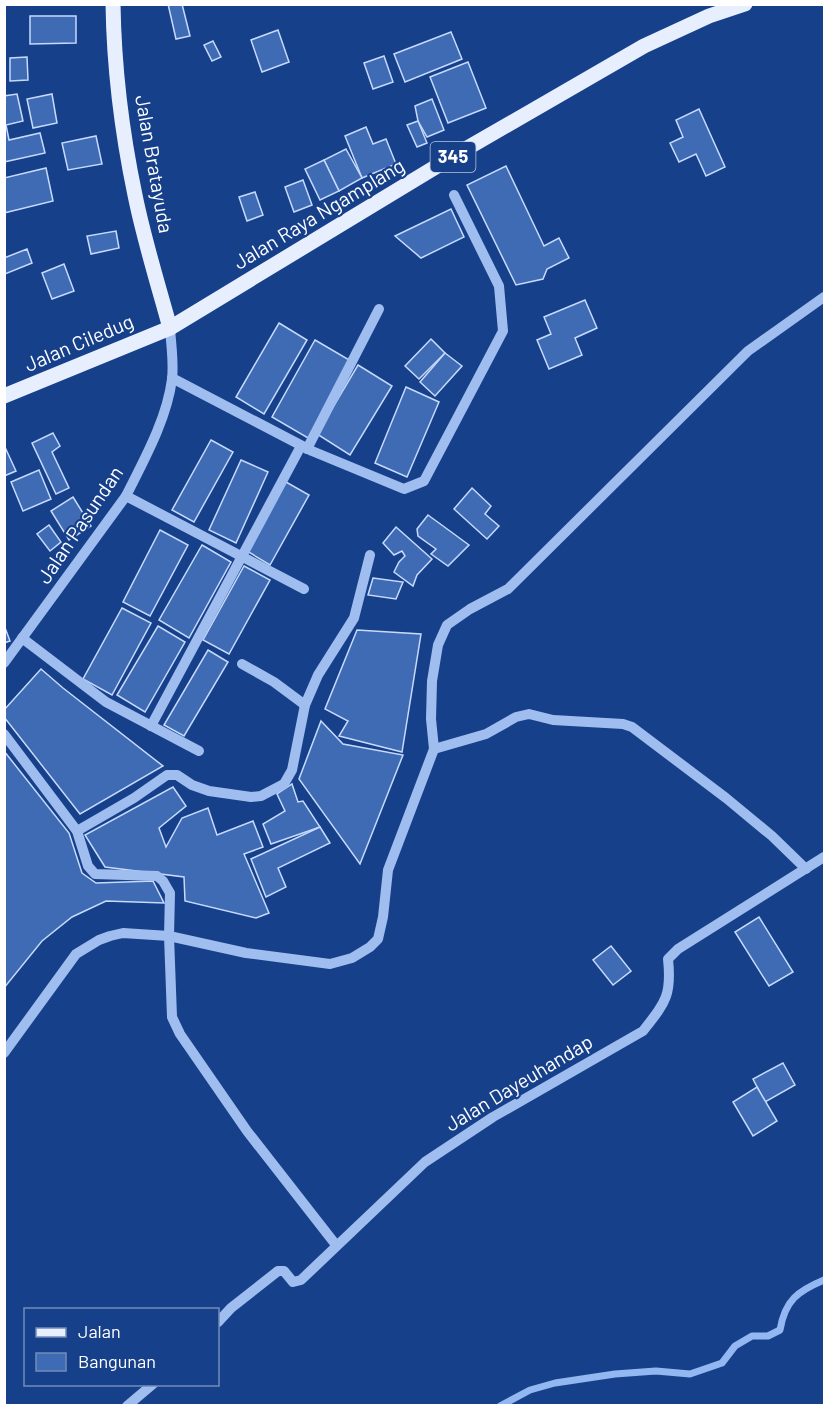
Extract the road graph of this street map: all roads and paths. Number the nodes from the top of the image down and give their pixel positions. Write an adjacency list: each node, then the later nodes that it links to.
1 (113, 4): 6 (main road, Jalan Bratayuda)
2 (745, 4): 6 (main road, Jalan Raya Ngamplang / 345)
3 (454, 195): 9 (street)
4 (825, 297): 20 (street)
5 (379, 309): 9 (street)
6 (170, 328): 7 (street, Jalan Pasundan); 8 (main road, Jalan Ciledug)
7 (172, 378): 9 (street); 10 (street, Jalan Pasundan)
8 (4, 396)
9 (304, 448): 12 (street)
10 (126, 496): 12 (street); 14 (street, Jalan Pasundan)
11 (370, 555): 17 (street)
12 (240, 556): 13 (street); 18 (street)
13 (304, 589)
14 (22, 639): 15 (street, Jalan Pasundan); 18 (street)
15 (4, 663)
16 (242, 664): 17 (street)
17 (304, 705): 22 (street)
18 (151, 726): 21 (street)
19 (4, 734): 22 (street)
20 (434, 749): 24 (street); 25 (street)
21 (198, 752)
22 (77, 831): 25 (street)
23 (825, 857): 24 (street, Jalan Dayeuhandap)
24 (806, 869): 27 (street, Jalan Dayeuhandap)
25 (169, 931): 26 (street); 27 (street)
26 (4, 1053)
27 (336, 1245): 28 (street, Jalan Dayeuhandap)
28 (219, 1321)
29 (151, 1386): 30 (street)
30 (127, 1406)

